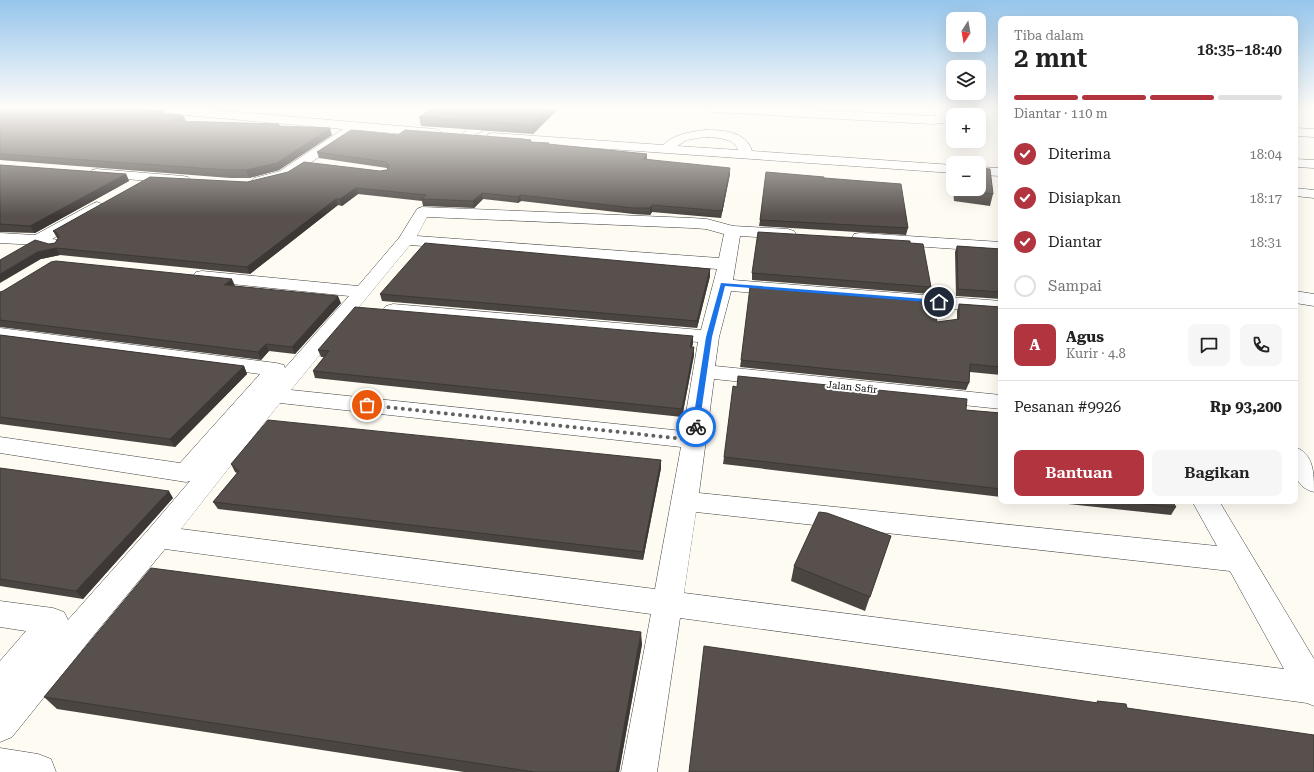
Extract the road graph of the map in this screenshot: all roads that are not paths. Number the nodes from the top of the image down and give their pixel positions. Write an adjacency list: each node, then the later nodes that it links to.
1 (329, 144): 7 (street)
2 (595, 144): 5 (street)
3 (671, 144): 5 (street)
4 (742, 144): 6 (street)
5 (665, 149): 6 (street)
6 (746, 152): 11 (street)
7 (303, 162): 10 (street); 17 (street)
8 (1298, 163): 9 (street)
9 (1314, 164)
10 (327, 165)
11 (946, 165)
12 (986, 171): 13 (street)
13 (998, 172)
14 (87, 173): 15 (street)
15 (150, 177): 16 (street); 18 (street)
16 (198, 181)
17 (243, 183)
18 (130, 188)
19 (1298, 192): 20 (street)
20 (1314, 194)
21 (110, 199): 26 (street)
22 (732, 231): 23 (street); 27 (street); 30 (street)
23 (804, 235)
24 (843, 237): 28 (street)
25 (0, 238): 26 (street)
26 (38, 240): 29 (street)
27 (406, 240): 30 (street); 34 (street)
28 (998, 247)
29 (66, 248)
30 (727, 264): 32 (street)
31 (184, 274): 34 (street)
32 (723, 285): 36 (street); 38 (street)
33 (1298, 297): 35 (street)
34 (357, 299): 38 (street); 40 (street)
35 (1314, 300)
36 (998, 307)
37 (0, 334): 43 (street)
38 (709, 337): 39 (street)
39 (704, 371): 41 (street, Jalan Safir); 42 (street)
40 (274, 395): 42 (street); 48 (street)
41 (998, 402)
42 (694, 440): 46 (street)
43 (0, 445)
44 (1298, 460): 45 (street)
45 (1314, 483)
46 (685, 502): 49 (street); 50 (street)
47 (1207, 504): 49 (street)
48 (159, 537): 50 (street); 54 (street)
49 (1239, 560): 53 (street)
50 (668, 603): 53 (street); 57 (street)
51 (0, 614): 52 (street)
52 (0, 685)
53 (1313, 689)
54 (0, 725)
55 (0, 766): 56 (street)
56 (38, 772)
57 (639, 772)

